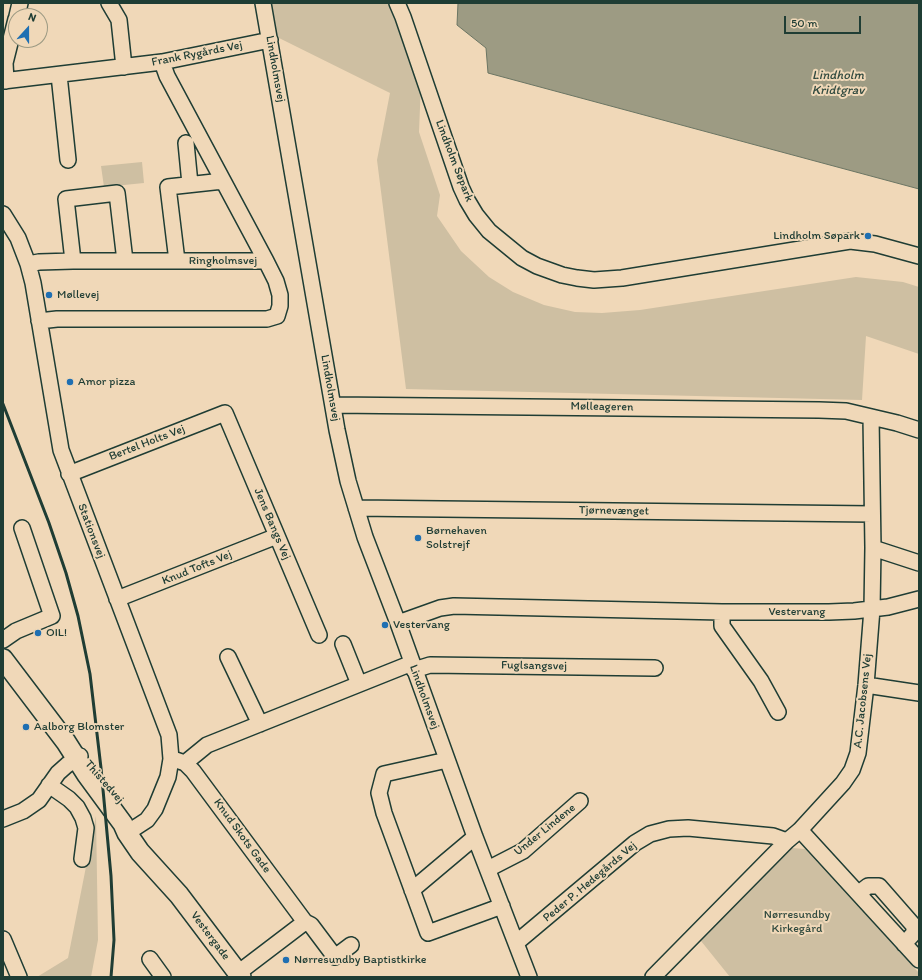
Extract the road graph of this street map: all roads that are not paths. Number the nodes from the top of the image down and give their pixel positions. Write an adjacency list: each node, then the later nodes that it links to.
1 (109, 3): 7 (street)
2 (263, 3): 4 (street, Lindholmsvej)
3 (397, 3): 15 (street, Lindholm Søpark)
4 (270, 40): 6 (street, Frank Rygårds Vej); 22 (street, Lindholmsvej)
5 (9, 48): 9 (street)
6 (162, 62): 7 (street, Frank Rygårds Vej); 12 (street, Ringholmsvej)
7 (124, 67): 8 (street, Frank Rygårds Vej)
8 (58, 75): 9 (street, Frank Rygårds Vej); 11 (street)
9 (5, 81)
10 (186, 143): 13 (street)
11 (68, 160)
12 (223, 180): 13 (street); 19 (street, Ringholmsvej)
13 (190, 184): 18 (street)
14 (3, 214): 20 (street, Stationsvej)
15 (919, 256)
16 (73, 261): 17 (street, Ringholmsvej); 17 (street); 20 (street, Ringholmsvej)
17 (125, 261): 18 (street, Ringholmsvej)
18 (177, 261): 19 (street, Ringholmsvej)
19 (266, 261): 21 (street)
20 (28, 264): 21 (street, Stationsvej)
21 (39, 321): 26 (street, Stationsvej)
22 (333, 404): 24 (street, Mølleageren); 27 (street, Lindholmsvej)
23 (225, 413): 26 (street, Bertel Holts Vej); 30 (street, Jens Bangs Vej)
24 (871, 417): 25 (street, Mølleageren); 28 (street, A.C. Jacobsens Vej)
25 (919, 430)
26 (69, 474): 33 (street, Stationsvej)
27 (356, 508): 28 (street, Tjørnevænget); 37 (street, Lindholmsvej)
28 (872, 514): 31 (street, A.C. Jacobsens Vej)
29 (22, 528): 39 (street)
30 (276, 536): 33 (street, Knud Tofts Vej); 38 (street, Jens Bangs Vej)
31 (873, 548): 32 (street); 35 (street, A.C. Jacobsens Vej)
32 (919, 564)
33 (117, 599): 52 (street, Stationsvej)
34 (919, 599): 35 (street, Vestervang)
35 (872, 608): 36 (street, Vestervang); 46 (street, A.C. Jacobsens Vej)
36 (722, 612): 37 (street, Vestervang); 48 (street)
37 (398, 623): 43 (street, Lindholmsvej)
38 (319, 635)
39 (3, 640)
40 (343, 644): 45 (street)
41 (228, 657): 49 (street)
42 (3, 659): 50 (main road, Thistedvej)
43 (413, 666): 44 (street, Fuglsangsvej); 45 (street, Fuglsangsvej); 51 (street, Lindholmsvej)
44 (655, 668)
45 (359, 684): 49 (street, Fuglsangsvej)
46 (866, 685): 47 (street); 57 (street, A.C. Jacobsens Vej)
47 (919, 693)
48 (778, 712)
49 (260, 724): 52 (street, Fuglsangsvej)
50 (78, 757): 53 (street); 56 (main road, Thistedvej)
51 (447, 760): 58 (street, Lindholmsvej); 62 (street)
52 (178, 761): 56 (street, Stationsvej); 64 (street, Knud Skots Gade)
53 (49, 785): 55 (street); 60 (street)
54 (580, 801): 61 (street, Under Lindene)
55 (3, 819)
56 (132, 830): 70 (main road, Vestergade)
57 (800, 830): 59 (street, A.C. Jacobsens Vej); 69 (street)
58 (475, 837): 61 (street, Lindholmsvej); 62 (street)
59 (787, 841): 66 (street, Peder P. Hedegårds Vej); 74 (street, A.C. Jacobsens Vej)
60 (82, 859)
61 (488, 869): 63 (street, Lindholmsvej)
62 (412, 890): 63 (street)
63 (502, 906): 66 (street, Lindholmsvej)
64 (305, 922): 67 (street, Knud Skots Gade); 70 (street)
65 (3, 939): 71 (street)
66 (516, 943): 73 (street, Lindholmsvej)
67 (351, 945)
68 (150, 959): 72 (street)
69 (919, 960)
70 (240, 975)
71 (19, 977)
72 (163, 977)
73 (529, 977)
74 (653, 977)

